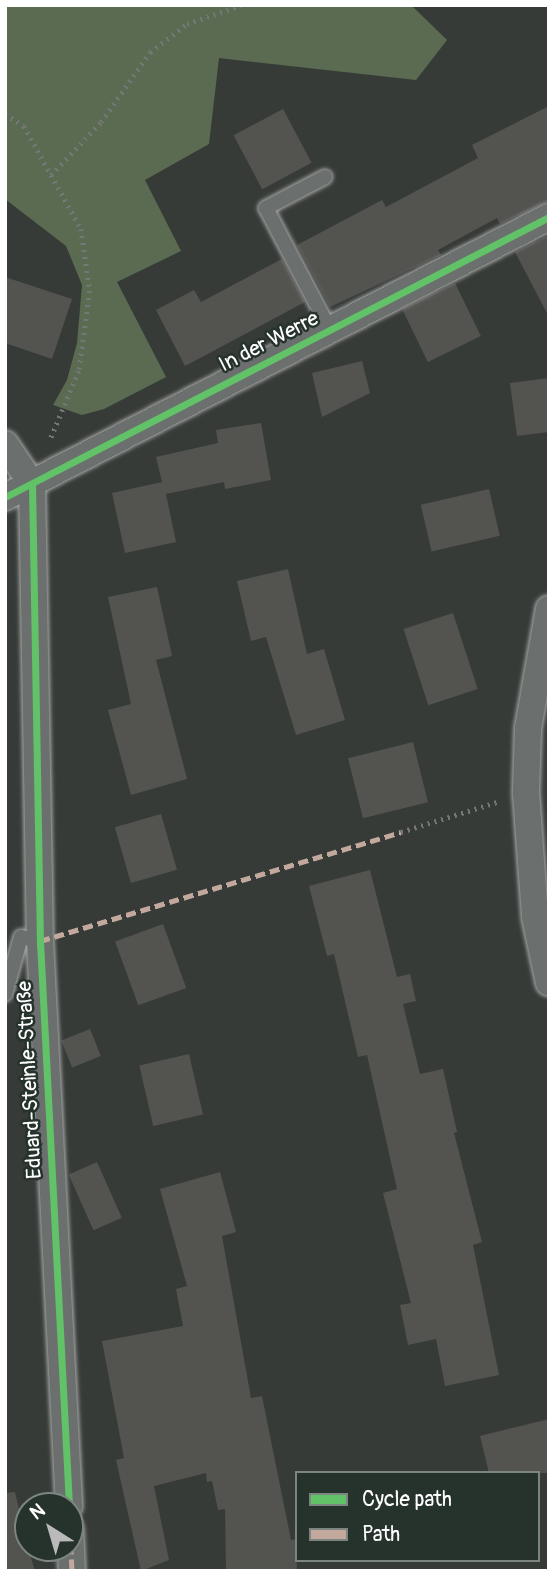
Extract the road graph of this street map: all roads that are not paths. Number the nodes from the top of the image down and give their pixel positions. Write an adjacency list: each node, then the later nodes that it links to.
1 (325, 177): 3 (lane, In der Werre)
2 (549, 217): 3 (street, In der Werre)
3 (330, 330): 5 (street, In der Werre)
4 (5, 444): 5 (street)
5 (32, 484): 6 (street, In der Werre); 8 (street, Eduard-Steinle-Straße)
6 (5, 497)
7 (549, 609): 9 (street)
8 (40, 941): 10 (lane); 11 (street, Eduard-Steinle-Straße)
9 (549, 983)
10 (5, 994)
11 (68, 1492)

